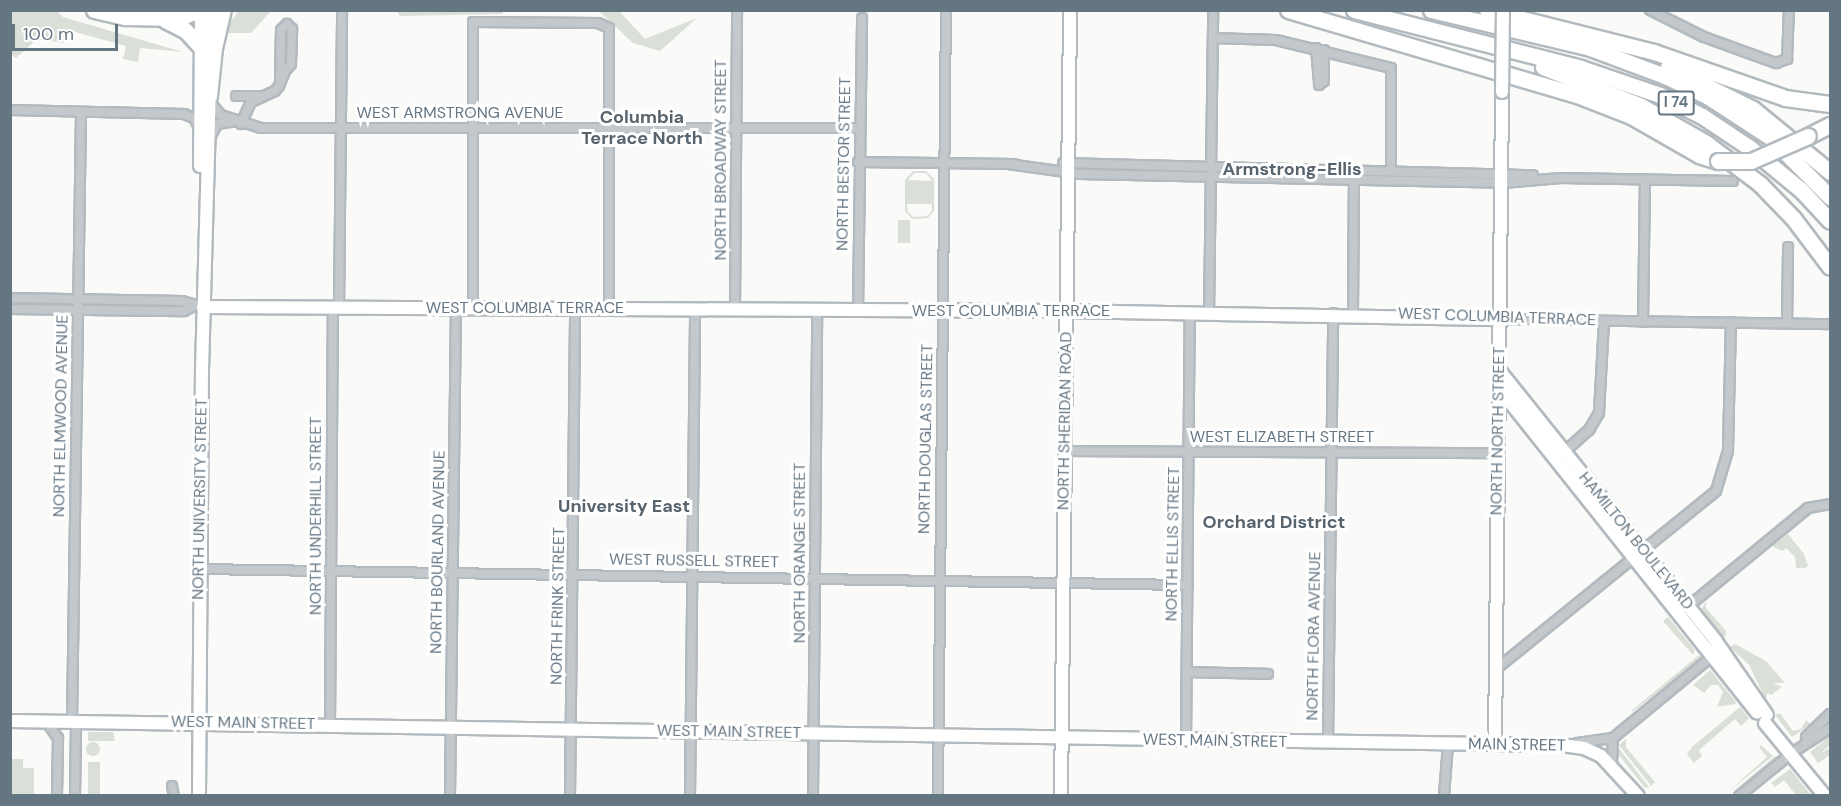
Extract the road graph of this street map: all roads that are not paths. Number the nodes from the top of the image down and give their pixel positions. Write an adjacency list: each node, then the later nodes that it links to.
1 (94, 10): 17 (highway)
2 (200, 10): 17 (highway); 20 (main road, NORTH UNIVERSITY STREET)
3 (210, 10): 26 (main road, NORTH UNIVERSITY STREET)
4 (223, 10): 26 (highway)
5 (342, 10): 33 (street, NORTH UNDERHILL STREET)
6 (736, 10): 35 (street, NORTH BROADWAY STREET)
7 (946, 10): 40 (street, NORTH DOUGLAS STREET)
8 (1070, 10): 42 (main road, NORTH SHERIDAN ROAD)
9 (1213, 10): 19 (street)
10 (1288, 10): 31 (highway, bridge)
11 (1354, 10): 21 (highway, I 74)
12 (1431, 10): 22 (highway, I 74)
13 (1487, 10): 27 (highway)
14 (1503, 10): 47 (main road, NORTH NORTH STREET, bridge)
15 (1650, 10): 16 (street)
16 (1789, 10)
17 (160, 17): 20 (highway)
18 (862, 18): 36 (street, NORTH BESTOR STREET)
19 (1213, 38): 41 (street); 44 (street)
20 (201, 47): 32 (main road, NORTH UNIVERSITY STREET)
21 (1489, 47): 53 (highway, I 74); 55 (highway)
22 (1628, 60): 45 (highway); 51 (highway, I 74)
23 (280, 83): 23 (street); 25 (street)
24 (236, 96): 25 (street)
25 (260, 96): 30 (street)
26 (209, 97): 30 (street, WEST ARMSTRONG AVENUE); 38 (main road, NORTH UNIVERSITY STREET)
27 (1830, 104)
28 (10, 110): 29 (street)
29 (81, 112): 32 (street); 57 (street, NORTH ELMWOOD AVENUE)
30 (241, 124): 33 (street, WEST ARMSTRONG AVENUE); 38 (street, WEST ARMSTRONG AVENUE)
31 (1830, 125)
32 (199, 128): 52 (main road, NORTH UNIVERSITY STREET)
33 (341, 128): 34 (street, WEST ARMSTRONG AVENUE); 59 (street, NORTH UNDERHILL STREET)
34 (473, 128): 37 (street, WEST ARMSTRONG AVENUE); 37 (street); 61 (street)
35 (737, 128): 36 (street, WEST ARMSTRONG AVENUE); 37 (street, WEST ARMSTRONG AVENUE); 66 (street, NORTH BROADWAY STREET)
36 (859, 128): 39 (street, NORTH BESTOR STREET)
37 (610, 129): 64 (street)
38 (208, 155): 52 (main road, NORTH UNIVERSITY STREET)
39 (858, 162): 40 (street); 69 (street, NORTH BESTOR STREET)
40 (944, 164): 42 (street); 70 (street, NORTH DOUGLAS STREET)
41 (1212, 166): 42 (street); 43 (street); 46 (street)
42 (1069, 167): 46 (street); 71 (main road, NORTH SHERIDAN ROAD)
43 (1354, 169): 44 (street); 48 (street)
44 (1391, 170): 47 (street)
45 (1830, 172)
46 (1212, 177): 48 (street); 73 (street)
47 (1501, 177): 48 (street); 49 (street); 76 (main road, NORTH NORTH STREET)
48 (1354, 179): 75 (street)
49 (1645, 179): 50 (street); 78 (street)
50 (1733, 181)
51 (1830, 197)
52 (204, 203): 58 (main road, NORTH UNIVERSITY STREET)
53 (1830, 220)
54 (1788, 247): 80 (street)
55 (1830, 267)
56 (10, 298): 57 (street, WEST COLUMBIA TERRACE)
57 (77, 300): 58 (street, WEST COLUMBIA TERRACE); 67 (street, NORTH ELMWOOD AVENUE)
58 (197, 307): 59 (main road, WEST COLUMBIA TERRACE); 67 (street, WEST COLUMBIA TERRACE); 91 (main road, NORTH UNIVERSITY STREET)
59 (336, 308): 60 (main road, WEST COLUMBIA TERRACE); 92 (street, NORTH UNDERHILL STREET)
60 (456, 308): 61 (main road, WEST COLUMBIA TERRACE); 93 (street, NORTH BOURLAND AVENUE)
61 (473, 308): 63 (main road, WEST COLUMBIA TERRACE)
62 (10, 309): 67 (street, WEST COLUMBIA TERRACE)
63 (575, 309): 64 (main road, WEST COLUMBIA TERRACE); 94 (street, NORTH FRINK STREET)
64 (609, 309): 65 (main road, WEST COLUMBIA TERRACE)
65 (695, 309): 66 (main road, WEST COLUMBIA TERRACE); 95 (street)
66 (735, 309): 68 (main road, WEST COLUMBIA TERRACE)
67 (77, 310): 108 (street, NORTH ELMWOOD AVENUE)
68 (817, 310): 69 (main road, WEST COLUMBIA TERRACE); 96 (street, NORTH ORANGE STREET)
69 (858, 310): 70 (main road, WEST COLUMBIA TERRACE)
70 (942, 311): 71 (main road, WEST COLUMBIA TERRACE); 97 (street, NORTH DOUGLAS STREET)
71 (1066, 311): 72 (main road, WEST COLUMBIA TERRACE); 84 (main road, NORTH SHERIDAN ROAD)
72 (1190, 313): 73 (main road, WEST COLUMBIA TERRACE); 85 (street, NORTH ELLIS STREET)
73 (1209, 313): 74 (main road, WEST COLUMBIA TERRACE)
74 (1333, 313): 75 (main road, WEST COLUMBIA TERRACE); 86 (street, NORTH FLORA AVENUE)
75 (1353, 314): 76 (main road, WEST COLUMBIA TERRACE)
76 (1500, 319): 77 (street, WEST COLUMBIA TERRACE); 82 (main road, NORTH NORTH STREET)
77 (1604, 321): 78 (street, WEST COLUMBIA TERRACE); 88 (street)
78 (1643, 322): 79 (street, WEST COLUMBIA TERRACE)
79 (1731, 322): 80 (street, WEST COLUMBIA TERRACE); 90 (street)
80 (1787, 323): 81 (street, WEST COLUMBIA TERRACE)
81 (1830, 324)
82 (1499, 370): 83 (main road, NORTH NORTH STREET); 88 (main road, HAMILTON BOULEVARD)
83 (1498, 387): 87 (main road, NORTH NORTH STREET); 88 (main road, HAMILTON BOULEVARD)
84 (1065, 451): 85 (street, WEST ELIZABETH STREET); 98 (main road, NORTH SHERIDAN ROAD)
85 (1189, 452): 86 (street, WEST ELIZABETH STREET); 99 (street, NORTH ELLIS STREET)
86 (1331, 453): 87 (street, WEST ELIZABETH STREET); 120 (street, NORTH FLORA AVENUE)
87 (1498, 453): 102 (main road, NORTH NORTH STREET)
88 (1561, 455): 90 (main road, HAMILTON BOULEVARD)
89 (1830, 504): 100 (street)
90 (1639, 554): 100 (main road, HAMILTON BOULEVARD); 102 (street)
91 (199, 569): 92 (street, WEST RUSSELL STREET); 109 (main road, NORTH UNIVERSITY STREET)
92 (330, 569): 93 (street, WEST RUSSELL STREET); 110 (street, NORTH UNDERHILL STREET)
93 (453, 571): 94 (street, WEST RUSSELL STREET); 111 (street, NORTH BOURLAND AVENUE)
94 (574, 574): 95 (street, WEST RUSSELL STREET); 113 (street, NORTH FRINK STREET)
95 (692, 576): 96 (street, WEST RUSSELL STREET); 114 (street)
96 (816, 578): 97 (street, WEST RUSSELL STREET); 115 (street, NORTH ORANGE STREET)
97 (940, 581): 98 (street, WEST RUSSELL STREET); 116 (street, NORTH DOUGLAS STREET)
98 (1064, 583): 99 (street, WEST RUSSELL STREET); 118 (main road, NORTH SHERIDAN ROAD)
99 (1188, 585): 103 (street, NORTH ELLIS STREET)
100 (1684, 610): 101 (main road, HAMILTON BOULEVARD)
101 (1716, 653): 117 (street); 124 (main road, HAMILTON BOULEVARD)
102 (1495, 670): 122 (main road, NORTH NORTH STREET)
103 (1188, 672): 104 (street); 119 (street, NORTH ELLIS STREET)
104 (1268, 674)
105 (1830, 714): 124 (street)
106 (10, 721): 107 (main road, WEST MAIN STREET)
107 (46, 721): 108 (main road, WEST MAIN STREET); 126 (street)
108 (74, 721): 109 (main road, WEST MAIN STREET); 127 (street, NORTH ELMWOOD AVENUE)
109 (198, 721): 110 (main road, WEST MAIN STREET); 128 (main road, NORTH UNIVERSITY STREET)
110 (330, 724): 111 (main road, WEST MAIN STREET)
111 (452, 726): 113 (main road, WEST MAIN STREET); 129 (street, NORTH BOURLAND AVENUE)
112 (1830, 728): 124 (street)
113 (572, 729): 114 (main road, WEST MAIN STREET); 130 (street, NORTH FRINK STREET)
114 (691, 731): 115 (main road, WEST MAIN STREET); 131 (street)
115 (813, 734): 116 (main road, WEST MAIN STREET); 132 (street, NORTH ORANGE STREET)
116 (938, 736): 118 (main road, WEST MAIN STREET); 133 (street, NORTH DOUGLAS STREET)
117 (1613, 738): 123 (street); 125 (street)
118 (1062, 739): 119 (main road, WEST MAIN STREET); 134 (main road, NORTH SHERIDAN ROAD)
119 (1186, 741): 120 (main road, WEST MAIN STREET)
120 (1328, 742): 121 (main road, WEST MAIN STREET)
121 (1448, 744): 122 (main road, MAIN STREET); 135 (street)
122 (1495, 744): 123 (main road, MAIN STREET)
123 (1562, 745): 125 (main road, MAIN STREET)
124 (1792, 753): 137 (street); 138 (main road, HAMILTON BOULEVARD)
125 (1612, 765): 136 (main road, MAIN STREET)
126 (57, 795)
127 (75, 795)
128 (199, 795)
129 (450, 795)
130 (570, 795)
131 (690, 795)
132 (813, 795)
133 (938, 795)
134 (1061, 795)
135 (1444, 795)
136 (1638, 795)
137 (1739, 795)
138 (1825, 795)

